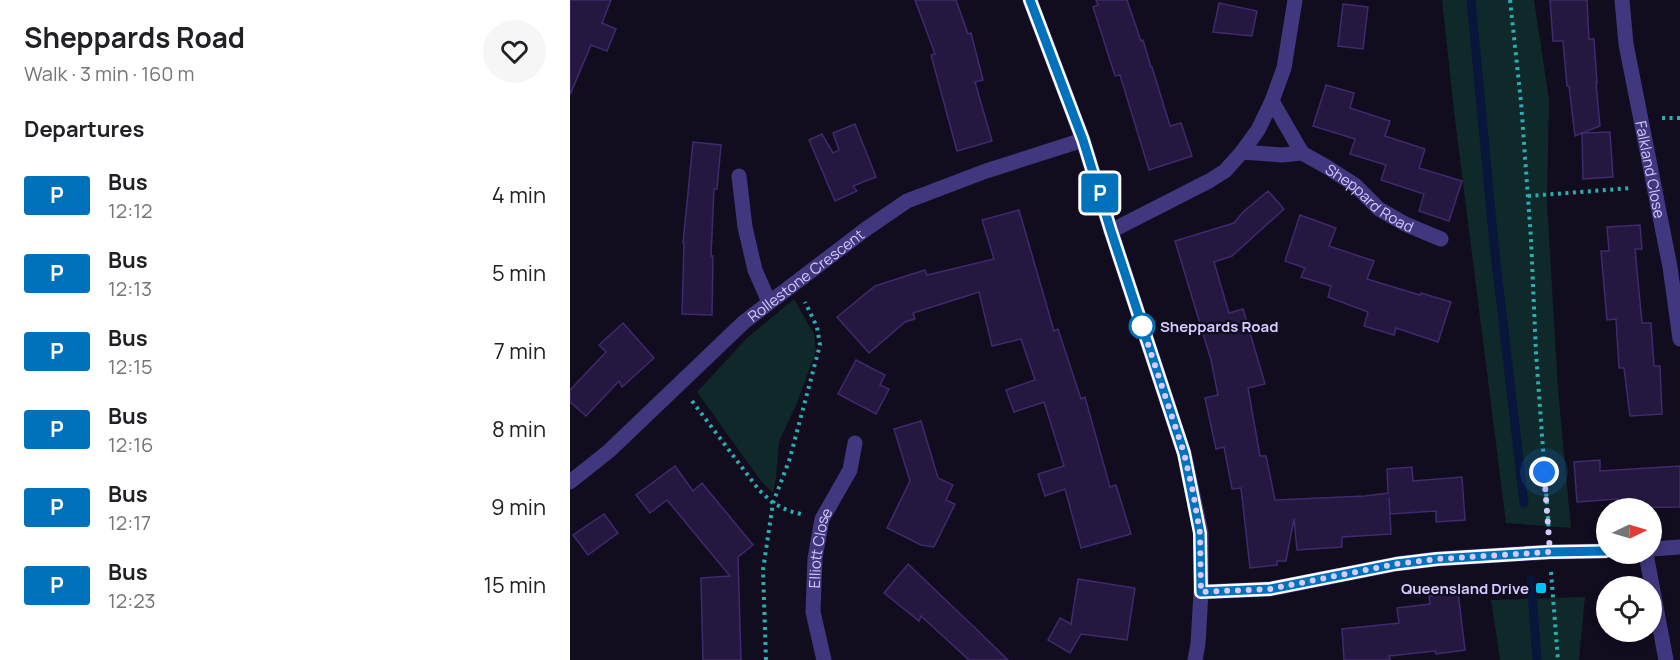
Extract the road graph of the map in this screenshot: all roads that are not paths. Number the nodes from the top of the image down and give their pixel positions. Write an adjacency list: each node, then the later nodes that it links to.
1 (1030, 0): 5 (street)
2 (1295, 0): 4 (street)
3 (1622, 0): 12 (street, Falkland Close)
4 (1272, 101): 6 (street); 7 (street)
5 (1083, 140): 9 (street); 11 (street, Rollestone Crescent)
6 (1242, 152): 7 (street); 9 (street)
7 (1302, 153): 10 (street, Sheppard Road)
8 (739, 176): 11 (street)
9 (1111, 231): 19 (street)
10 (1441, 239)
11 (770, 302): 14 (street, Rollestone Crescent)
12 (1680, 339)
13 (855, 443): 20 (street, Elliott Close)
14 (570, 482)
15 (1680, 547): 16 (street)
16 (1662, 548)
17 (1596, 551): 19 (street)
18 (1648, 564): 22 (street)
19 (1201, 592): 21 (street)
20 (824, 660)
21 (1195, 660)
22 (1666, 660)

